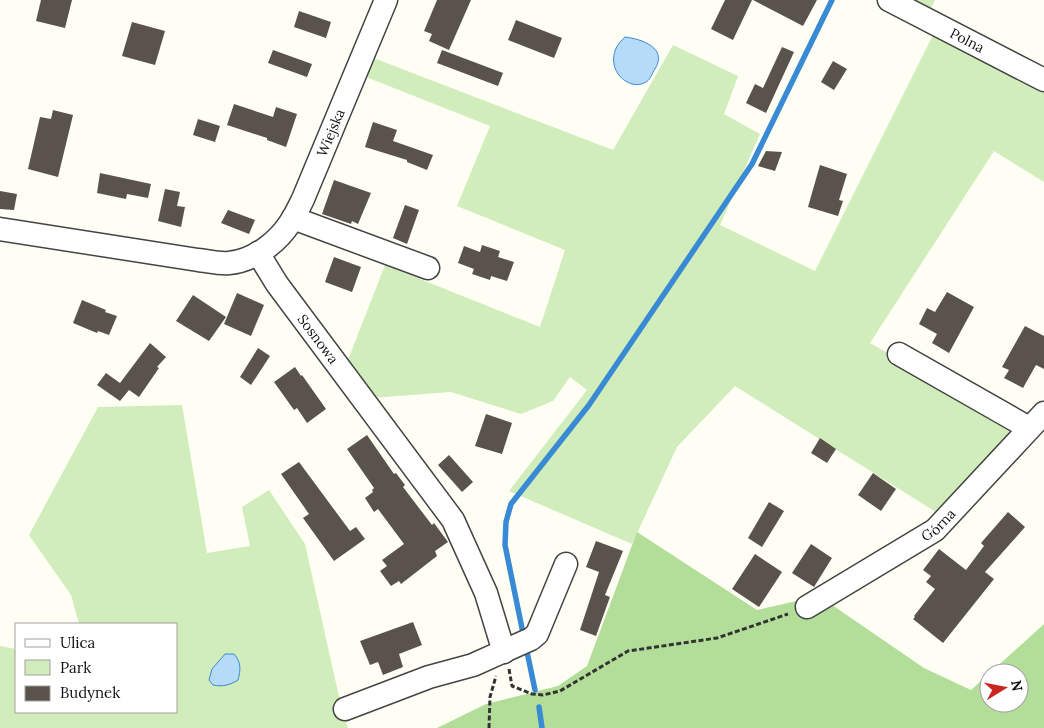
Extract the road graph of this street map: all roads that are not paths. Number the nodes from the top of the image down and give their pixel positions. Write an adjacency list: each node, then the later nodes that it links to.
1 (386, 0): 4 (street, Wiejska)
2 (889, 0): 3 (street, Polna)
3 (1044, 80)
4 (293, 218): 6 (street, Wiejska); 7 (street)
5 (0, 229): 6 (street)
6 (258, 253): 12 (street, Sosnowa)
7 (428, 268)
8 (899, 354): 9 (street)
9 (1037, 421): 11 (street, Górna)
10 (566, 564): 12 (street)
11 (807, 607)
12 (519, 645): 13 (street)
13 (345, 710)

